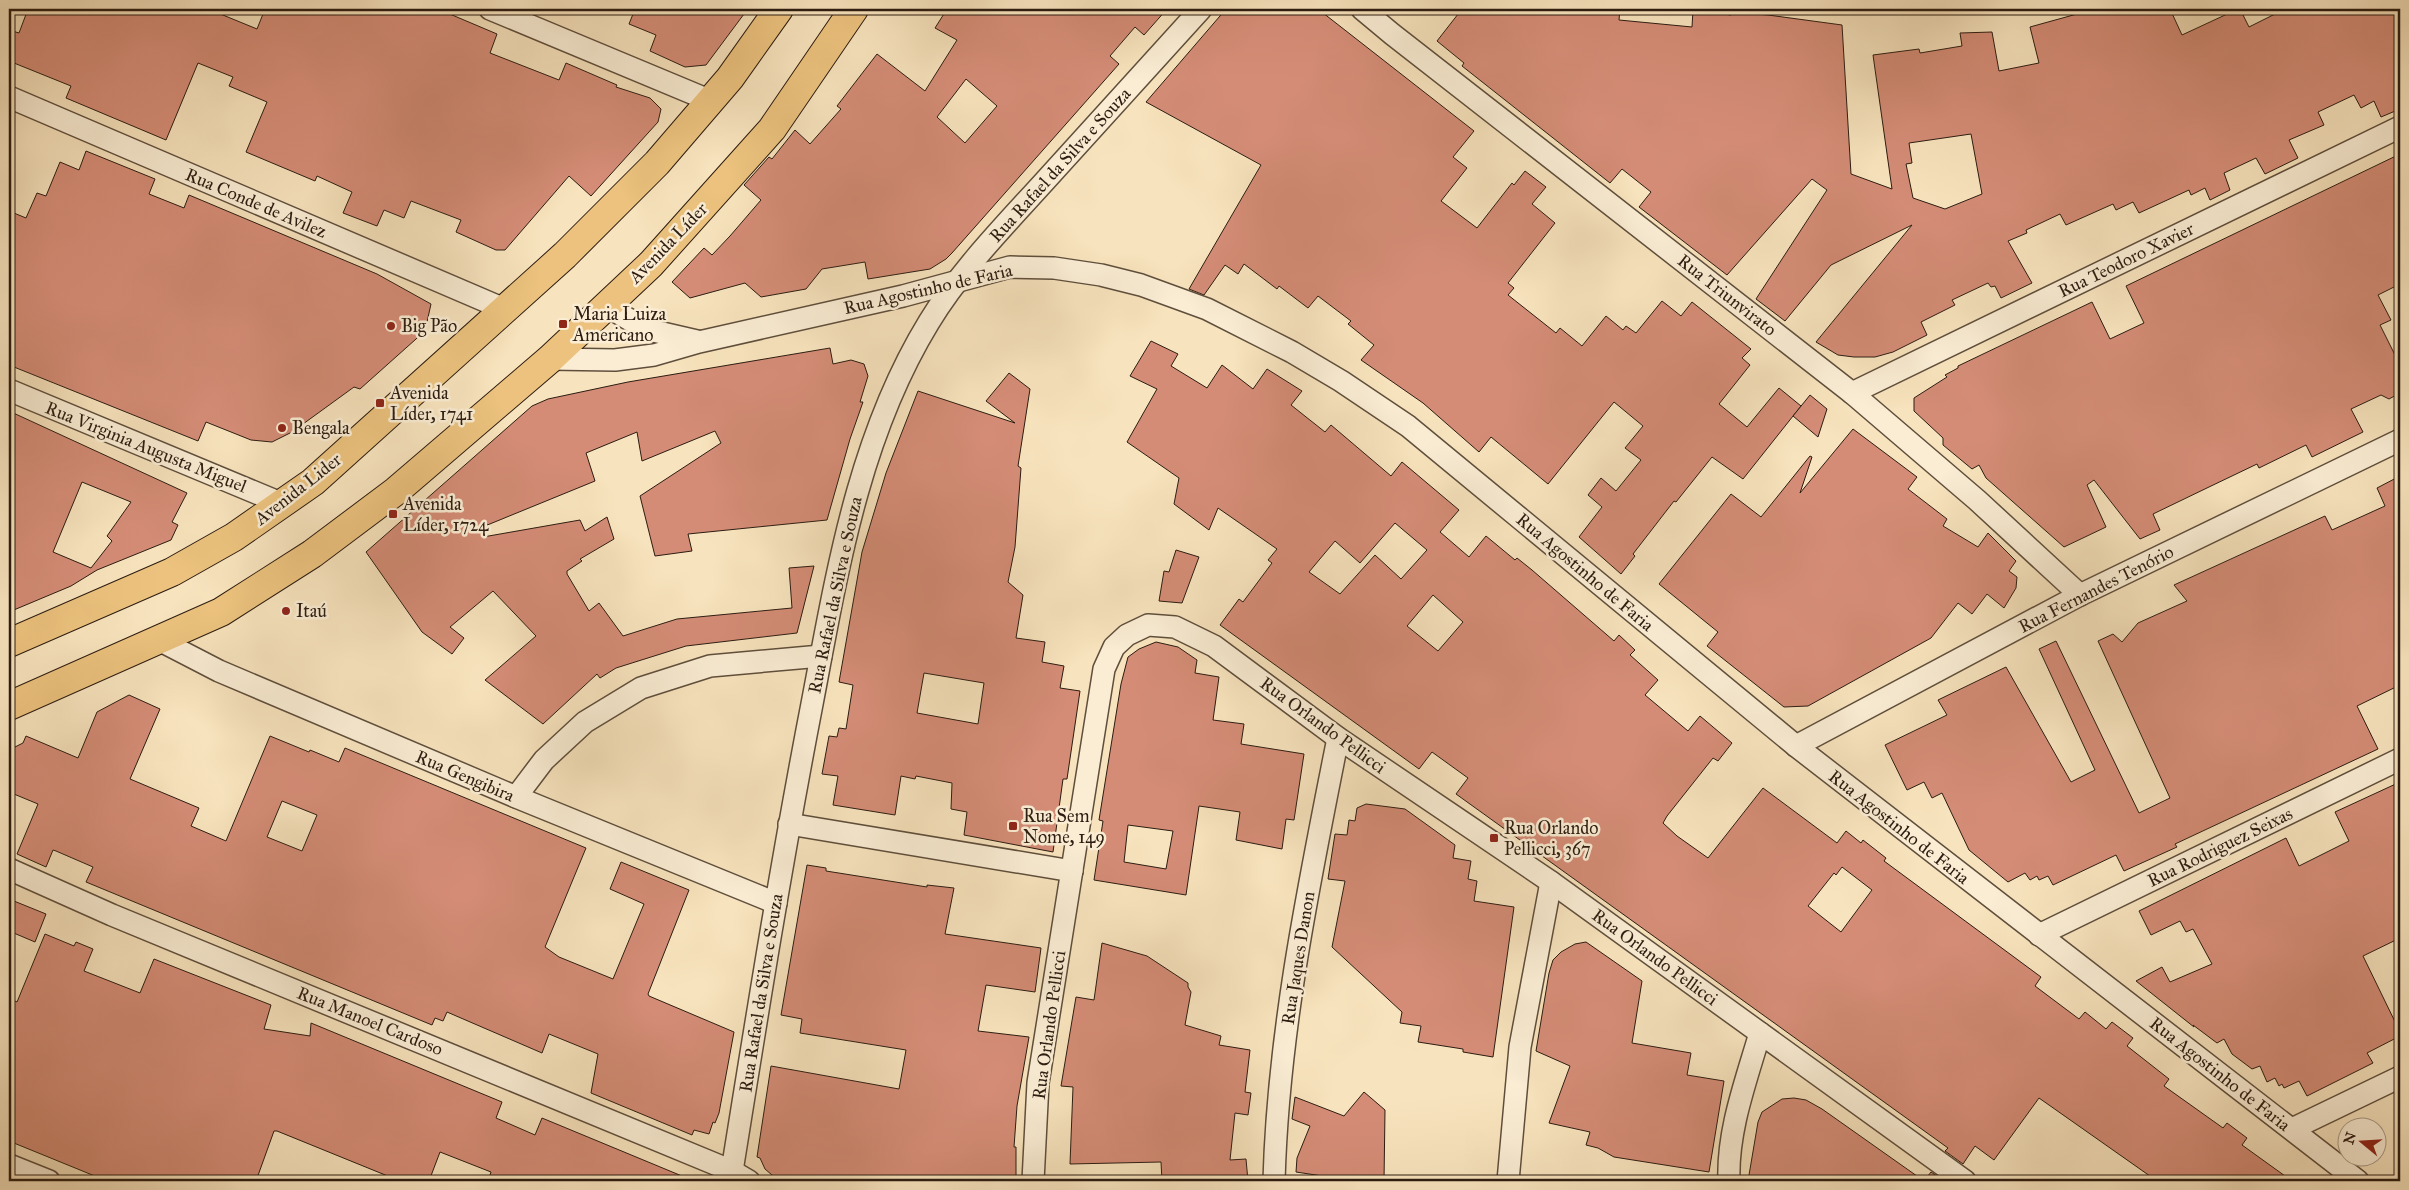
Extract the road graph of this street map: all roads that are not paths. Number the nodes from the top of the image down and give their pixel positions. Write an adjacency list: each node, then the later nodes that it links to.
1 (490, 9): 7 (street)
2 (779, 9): 7 (main road)
3 (854, 9): 10 (main road, Avenida Líder)
4 (1201, 9): 9 (street, Rua Rafael da Silva e Souza)
5 (1362, 9): 15 (street, Rua Triunvirato)
6 (9, 97): 11 (street, Rua Conde de Avilez)
7 (711, 101): 11 (main road, Avenida Lider)
8 (2400, 127): 15 (street, Rua Teodoro Xavier)
9 (958, 280): 12 (street, Rua Agostinho de Faria); 21 (street, Rua Rafael da Silva e Souza); 24 (street, Rua Agostinho de Faria)
10 (605, 305): 12 (street, Rua Agostinho de Faria); 13 (main road, Avenida Líder)
11 (504, 309): 17 (main road, Avenida Lider)
12 (699, 342): 13 (street, Rua Agostinho de Faria)
13 (550, 359): 19 (main road, Avenida Líder)
14 (9, 390): 17 (street, Rua Virginia Augusta Miguel)
15 (1852, 393): 18 (street, Rua Triunvirato)
16 (2400, 440): 18 (street, Rua Fernandes Tenório)
17 (283, 504): 20 (main road, Avenida Lider)
18 (2080, 595): 24 (street, Rua Fernandes Tenório)
19 (158, 640): 22 (main road); 26 (street, Rua Gengibira)
20 (9, 644)
21 (821, 656): 26 (street); 27 (street, Rua Rafael da Silva e Souza)
22 (9, 706)
23 (1338, 738): 29 (street, Rua Orlando Pellicci); 30 (street, Rua Orlando Pellicci); 40 (street, Rua Jaques Danon)
24 (1796, 746): 32 (street, Rua Agostinho de Faria)
25 (2400, 759): 32 (street, Rua Rodriguez Seixas)
26 (516, 797): 31 (street, Rua Gengibira)
27 (789, 824): 29 (street); 31 (street, Rua Rafael da Silva e Souza)
28 (9, 869): 37 (street, Rua Manoel Cardoso)
29 (1072, 871): 39 (street, Rua Orlando Pellicci)
30 (1551, 882): 33 (street, Rua Orlando Pellicci); 41 (street)
31 (776, 903): 37 (street, Rua Rafael da Silva e Souza)
32 (2039, 935): 35 (street, Rua Agostinho de Faria)
33 (1760, 1033): 42 (street); 43 (street, Rua Orlando Pellicci)
34 (2400, 1077): 35 (street)
35 (2292, 1129): 44 (street, Rua Agostinho de Faria)
36 (9, 1164): 38 (street)
37 (740, 1176)
38 (49, 1181)
39 (1033, 1181)
40 (1274, 1181)
41 (1508, 1181)
42 (1729, 1181)
43 (1965, 1181)
44 (2358, 1181)

